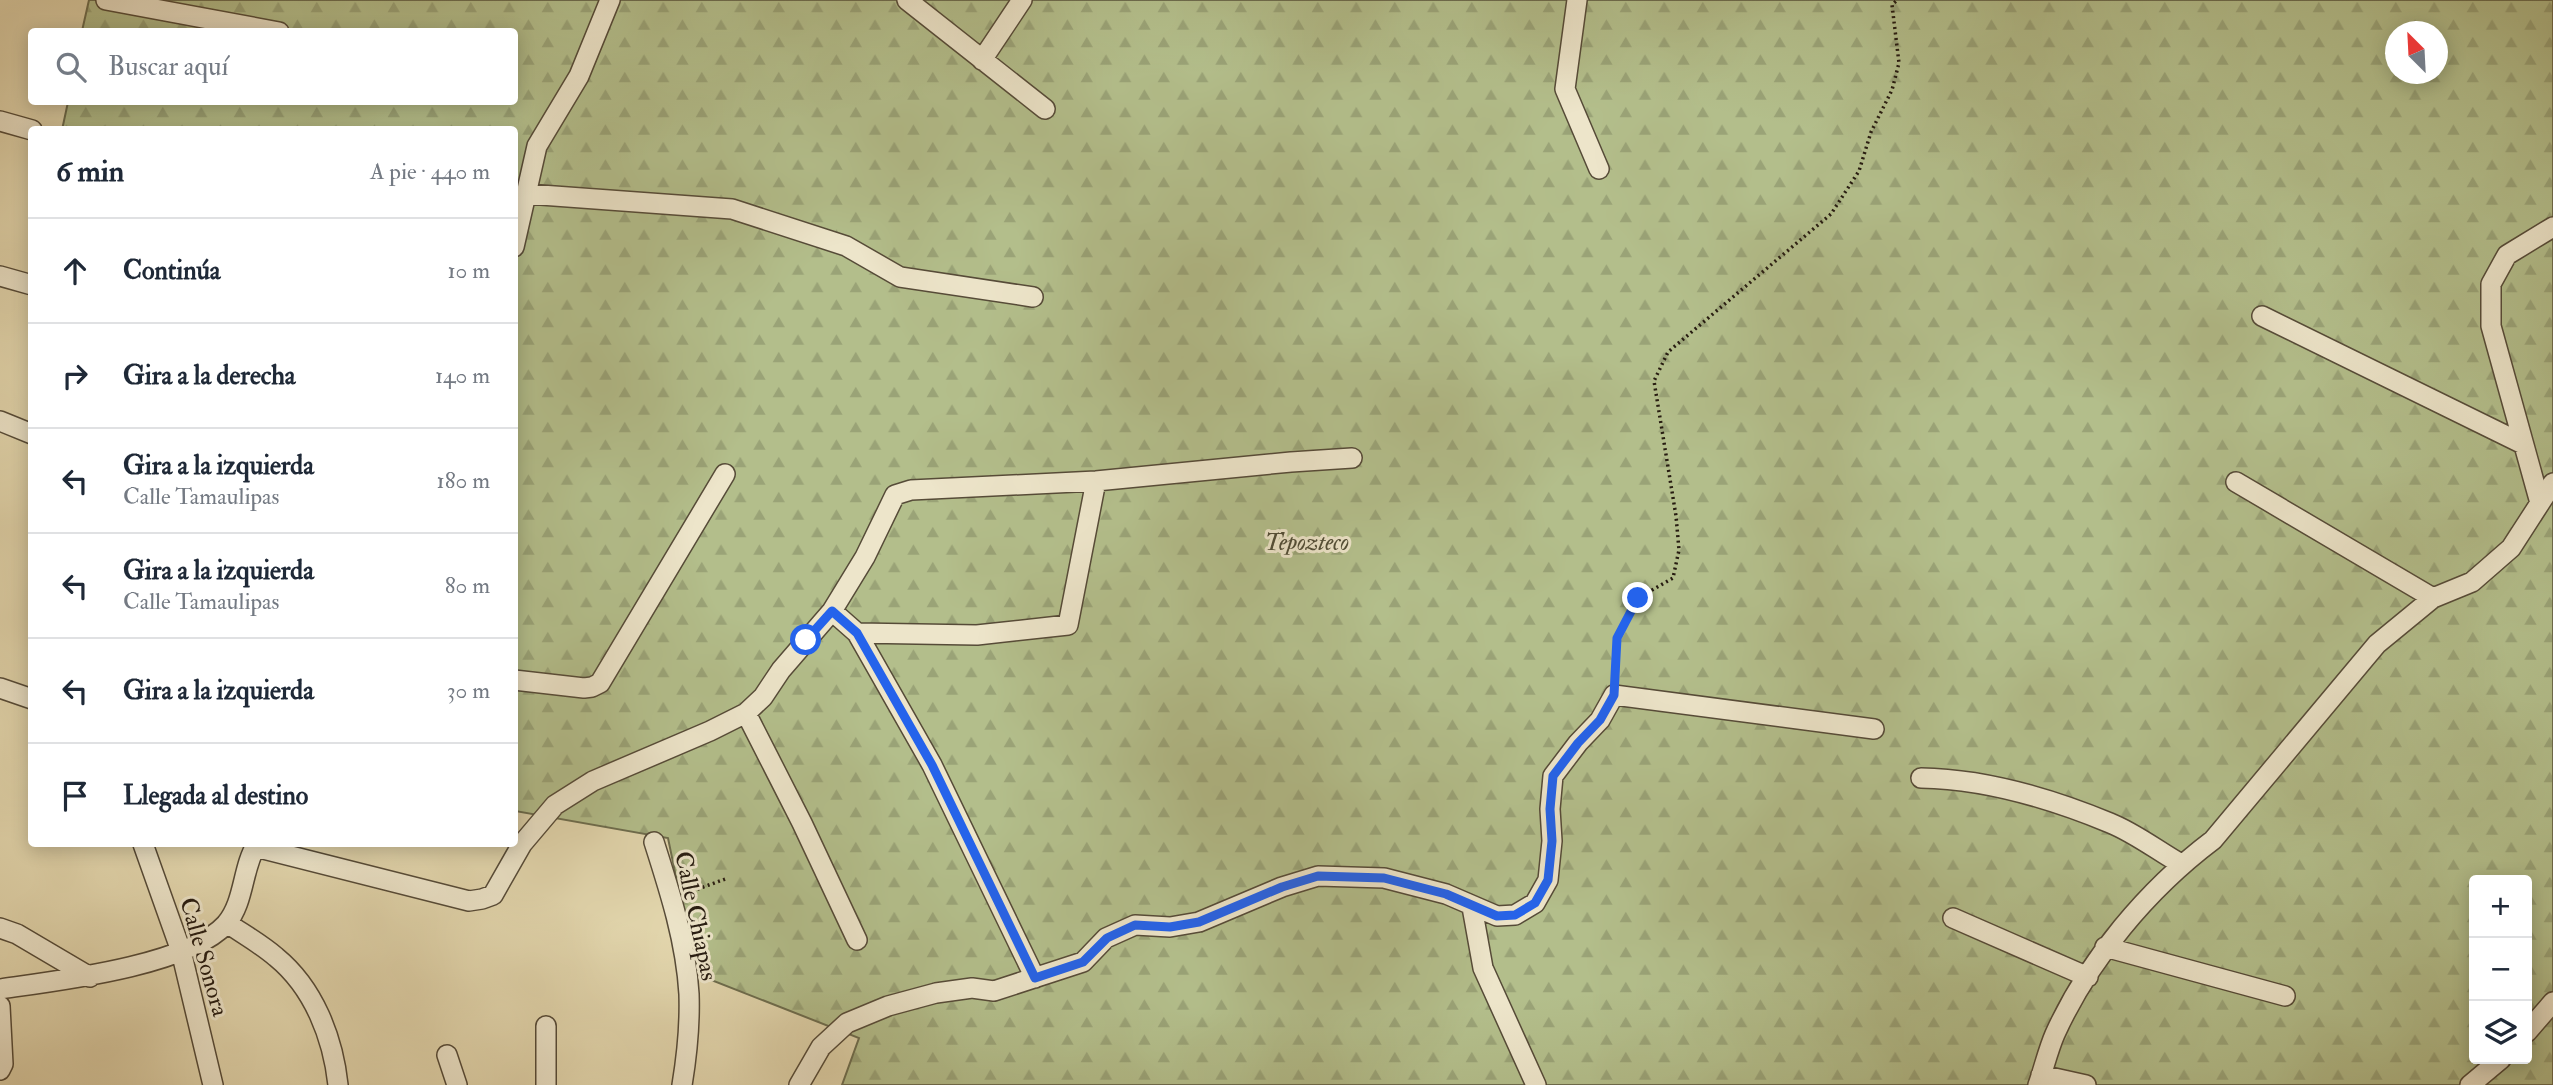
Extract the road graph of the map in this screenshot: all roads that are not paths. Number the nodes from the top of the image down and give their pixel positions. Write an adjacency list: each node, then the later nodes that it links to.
1 (106, 0): 6 (street)
2 (610, 0): 12 (street)
3 (906, 0): 7 (street)
4 (1022, 0): 7 (street)
5 (1577, 0): 11 (street)
6 (257, 28)
7 (982, 60): 8 (street)
8 (1045, 109)
9 (0, 121): 10 (street)
10 (28, 129)
11 (1599, 169)
12 (527, 194): 14 (street); 17 (street)
13 (2553, 227): 21 (street)
14 (518, 231)
15 (0, 276): 16 (street)
16 (28, 284)
17 (1033, 297)
18 (2262, 316): 21 (street)
19 (0, 421): 20 (street)
20 (28, 432)
21 (2523, 444): 27 (street)
22 (1352, 458): 24 (street)
23 (725, 474): 31 (street)
24 (1096, 481): 29 (street); 30 (street)
25 (2236, 482): 28 (street)
26 (2553, 483): 27 (street)
27 (2540, 503): 28 (street)
28 (2433, 598): 40 (street)
29 (832, 611): 30 (street); 34 (street)
30 (857, 633): 50 (street)
31 (518, 680)
32 (0, 688): 33 (street)
33 (28, 698)
34 (746, 713): 39 (street); 45 (street)
35 (1874, 729): 41 (street)
36 (1921, 778): 40 (street)
37 (654, 842): 65 (street, Calle Chiapas)
38 (145, 847): 47 (street, Calle Sonora)
39 (250, 850): 43 (street)
40 (2181, 864): 46 (street)
41 (1472, 907): 50 (street); 67 (street)
42 (1953, 918): 48 (street)
43 (227, 923): 47 (street); 62 (street)
44 (0, 928): 49 (street)
45 (857, 940)
46 (2105, 947): 48 (street); 52 (street)
47 (181, 951): 49 (street); 61 (street, Calle Sonora)
48 (2088, 976): 60 (street)
49 (90, 977): 51 (street)
50 (1035, 978): 66 (street)
51 (0, 989)
52 (2285, 996)
53 (2553, 1002): 56 (street)
54 (0, 1006): 59 (street)
55 (546, 1026): 64 (street)
56 (2532, 1026)
57 (447, 1055): 63 (street)
58 (2495, 1064): 69 (street)
59 (0, 1070)
60 (2040, 1080): 68 (street)
61 (213, 1085)
62 (338, 1085)
63 (457, 1085)
64 (546, 1085)
65 (682, 1085)
66 (799, 1085)
67 (1536, 1085)
68 (2086, 1085)
69 (2470, 1085)

